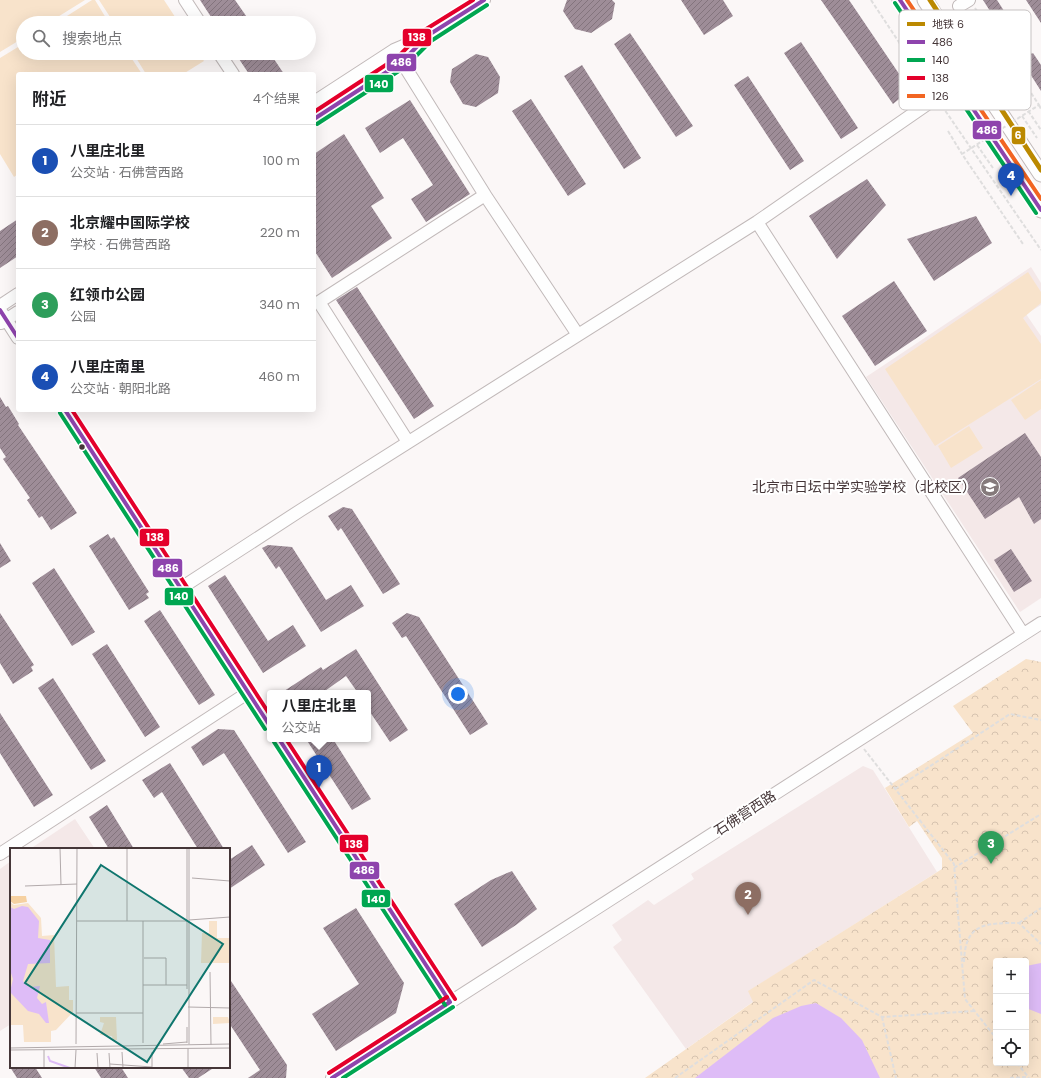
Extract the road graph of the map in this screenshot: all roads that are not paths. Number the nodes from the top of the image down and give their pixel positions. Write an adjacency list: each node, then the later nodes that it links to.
1 (185, 0): 5 (street)
2 (484, 0): 6 (street)
3 (925, 0): 4 (main road)
4 (932, 10)
5 (195, 16)
6 (428, 36): 8 (street); 10 (street)
7 (224, 60): 9 (street)
8 (402, 62): 14 (street); 16 (street)
9 (232, 72)
10 (316, 101)
11 (919, 110): 18 (street)
12 (973, 110): 17 (main road)
13 (998, 110): 15 (main road)
14 (316, 118)
15 (1041, 174)
16 (485, 194): 23 (street); 26 (street)
17 (1041, 210)
18 (757, 222): 23 (street); 29 (street)
19 (16, 295): 20 (street)
20 (0, 306)
21 (16, 313): 22 (street)
22 (2, 318): 24 (street)
23 (578, 335): 26 (street)
24 (16, 336)
25 (66, 412): 27 (street)
26 (408, 442): 27 (street)
27 (181, 588): 30 (street)
28 (1041, 623): 29 (street, 石佛营西路)
29 (1023, 634): 34 (street, 石佛营西路)
30 (249, 692): 31 (street); 33 (street)
31 (267, 721)
32 (281, 742): 34 (street)
33 (0, 854)
34 (450, 1002): 35 (street, 石佛营西路)
35 (332, 1078)

